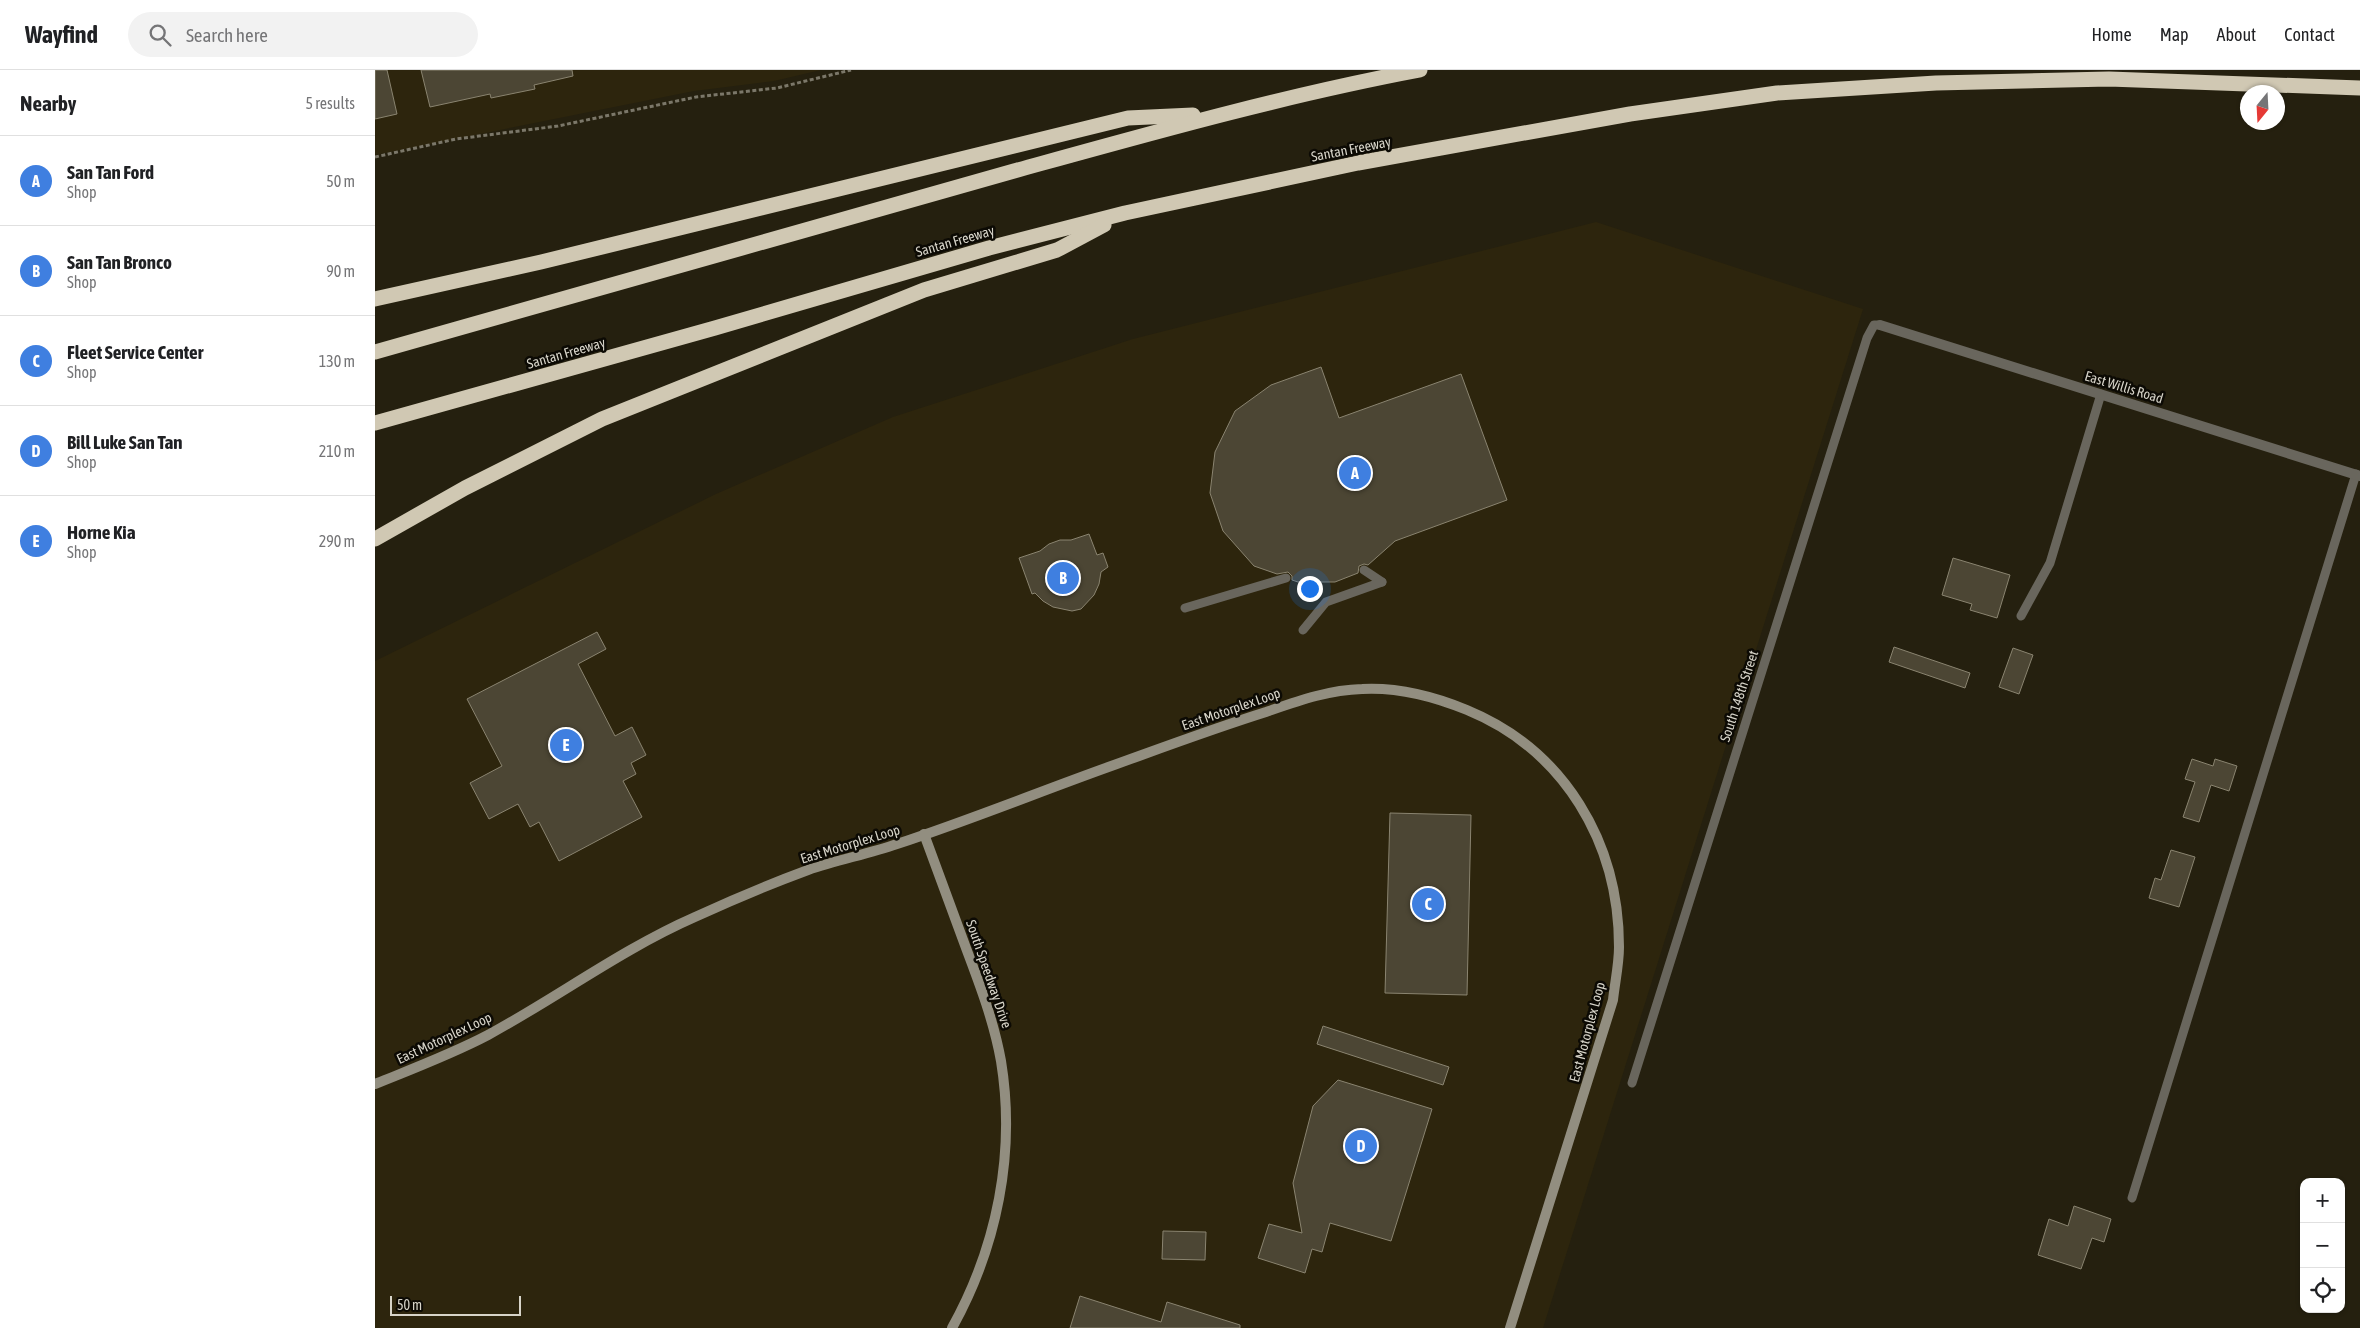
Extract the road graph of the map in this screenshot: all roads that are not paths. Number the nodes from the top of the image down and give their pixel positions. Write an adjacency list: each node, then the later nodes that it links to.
1 (1420, 70): 3 (highway)
2 (2360, 88): 4 (highway, Santan Freeway)
3 (1219, 114): 5 (highway); 7 (highway)
4 (1125, 213): 9 (highway, Santan Freeway); 11 (highway)
5 (375, 299)
6 (1880, 325): 8 (street, East Willis Road); 18 (lane, South 148th Street)
7 (375, 352)
8 (2101, 394): 10 (street, East Willis Road); 15 (lane)
9 (375, 423)
10 (2358, 475): 20 (lane)
11 (375, 540)
12 (1364, 570): 16 (lane)
13 (1286, 578): 14 (lane)
14 (1185, 608)
15 (2021, 616)
16 (1303, 630)
17 (925, 834): 19 (street, East Motorplex Loop); 21 (street, South Speedway Drive); 22 (street, East Motorplex Loop)
18 (1632, 1083)
19 (375, 1084)
20 (2132, 1198)
21 (952, 1328)
22 (1510, 1328)

